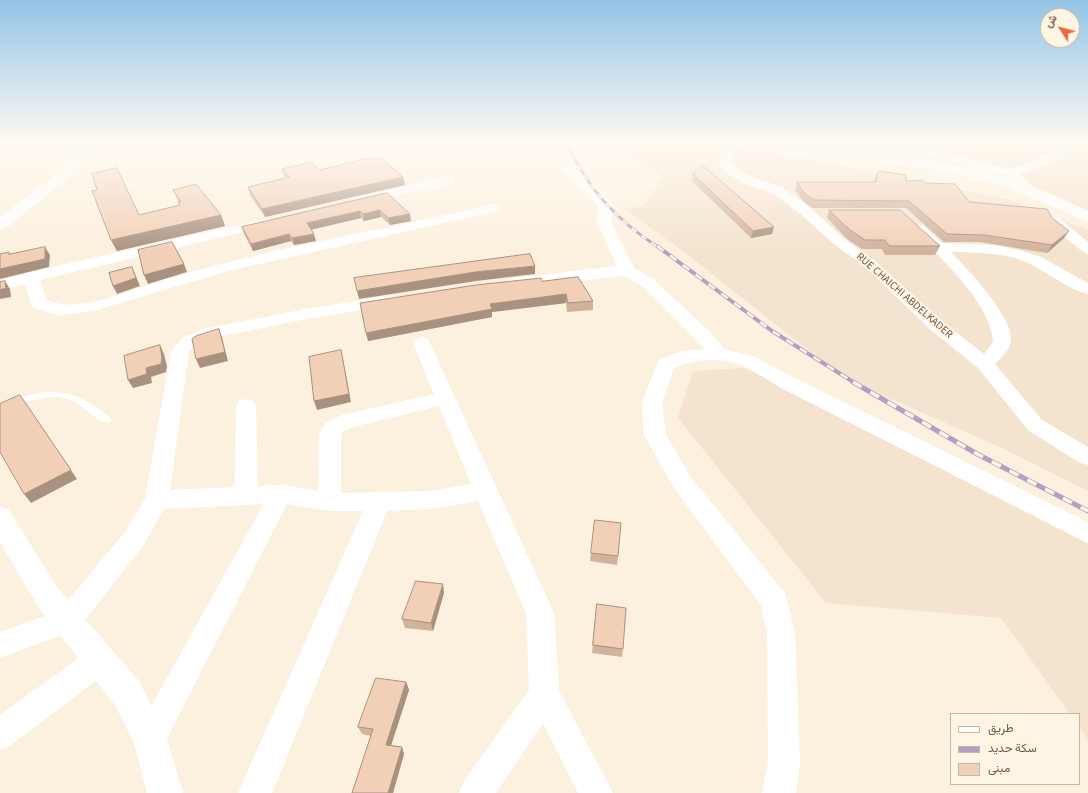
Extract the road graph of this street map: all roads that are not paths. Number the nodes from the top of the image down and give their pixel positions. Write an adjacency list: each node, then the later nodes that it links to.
1 (57, 180): 18 (street)
2 (449, 180): 8 (street)
3 (582, 180): 21 (street)
4 (748, 180): 11 (street, RUE CHAICHI ABDELKADER)
5 (993, 180): 7 (street)
6 (1019, 180): 7 (street)
7 (1028, 190): 10 (street)
8 (348, 204)
9 (493, 208): 22 (street)
10 (1072, 209): 13 (street); 14 (street)
11 (808, 213): 12 (street); 29 (street, RUE CHAICHI ABDELKADER)
12 (831, 213)
13 (1088, 213)
14 (1088, 217)
15 (286, 218): 22 (street)
16 (907, 218): 19 (street)
17 (1054, 221): 20 (street)
18 (0, 225)
19 (939, 246): 25 (street); 29 (street)
20 (1088, 249)
21 (628, 272): 24 (street); 28 (street)
22 (32, 277): 23 (street)
23 (0, 285)
24 (492, 286)
25 (1088, 289)
26 (406, 298): 38 (street)
27 (422, 343): 30 (street)
28 (720, 354): 42 (street); 53 (street)
29 (985, 364): 34 (street, RUE CHAICHI ABDELKADER)
30 (446, 398): 35 (street); 39 (street)
31 (246, 406): 37 (street)
32 (0, 408): 33 (lane)
33 (106, 419)
34 (1088, 457)
35 (485, 491): 40 (street); 46 (street)
36 (281, 494): 37 (street); 39 (street); 48 (street)
37 (247, 496): 38 (street)
38 (157, 500): 43 (street)
39 (329, 502): 40 (street)
40 (379, 502): 50 (street)
41 (0, 518): 43 (street)
42 (1088, 533)
43 (68, 620): 44 (street); 45 (street)
44 (0, 645)
45 (100, 660): 47 (street); 48 (street)
46 (544, 694): 51 (street); 52 (street)
47 (0, 734)
48 (150, 739): 49 (street)
49 (165, 793)
50 (255, 793)
51 (476, 793)
52 (596, 793)
53 (779, 793)

